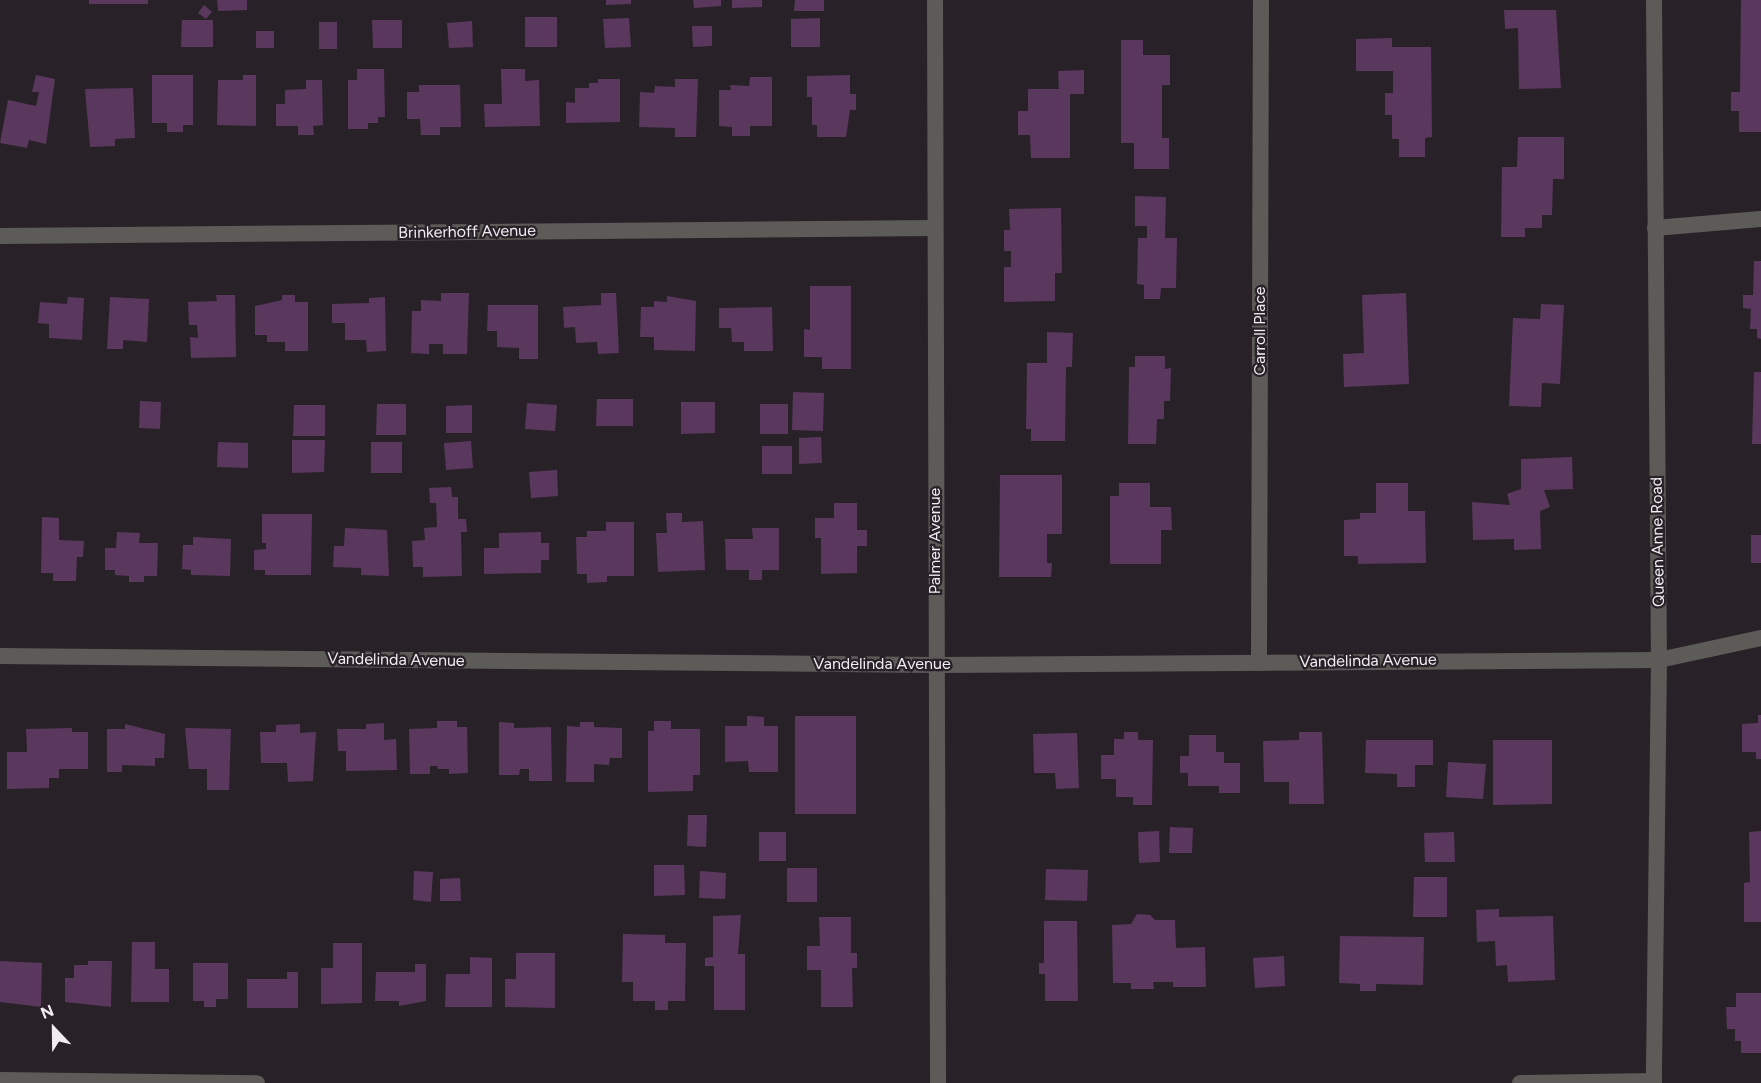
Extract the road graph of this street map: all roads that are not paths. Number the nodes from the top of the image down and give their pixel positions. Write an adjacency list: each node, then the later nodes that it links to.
1 (935, 0): 5 (street, Palmer Avenue)
2 (1261, 0): 11 (street, Carroll Place)
3 (1654, 0): 6 (street, Queen Anne Road)
4 (1761, 219): 6 (street)
5 (933, 228): 7 (street, Brinkerhoff Avenue); 12 (street, Palmer Avenue)
6 (1655, 228): 10 (street, Queen Anne Road)
7 (0, 236)
8 (1761, 638): 10 (street, Vandelinda Avenue)
9 (0, 656): 12 (street, Vandelinda Avenue)
10 (1659, 660): 11 (street, Vandelinda Avenue); 14 (street, Queen Anne Road)
11 (1259, 663): 12 (street, Vandelinda Avenue)
12 (936, 665): 16 (street, Palmer Avenue)
13 (0, 1080): 15 (street)
14 (1654, 1082): 17 (street)
15 (257, 1083)
16 (938, 1083)
17 (1520, 1083)

